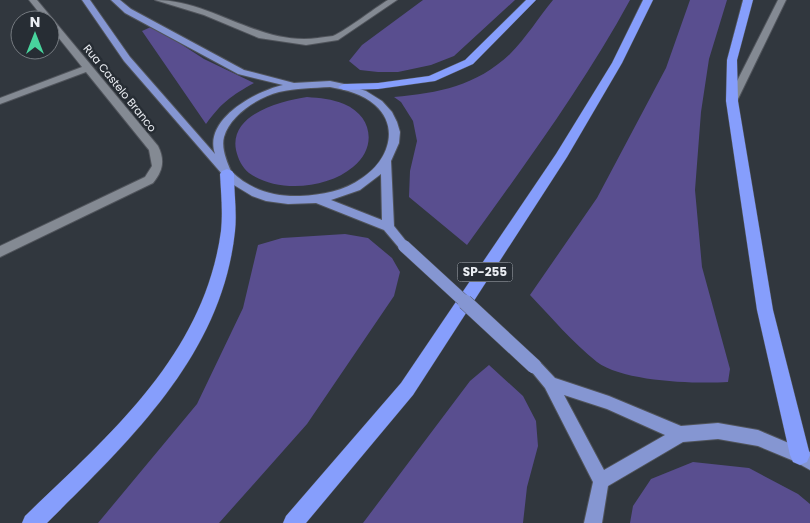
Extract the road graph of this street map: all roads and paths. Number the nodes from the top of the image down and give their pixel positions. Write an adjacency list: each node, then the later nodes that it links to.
1 (33, 0): 10 (street, Rua Castelo Branco)
2 (86, 0): 18 (main road)
3 (115, 0): 13 (main road)
4 (159, 0): 5 (street)
5 (394, 0)
6 (531, 0): 14 (highway)
7 (648, 0): 27 (highway, SP-255)
8 (748, 0): 16 (highway)
9 (782, 0): 16 (street)
10 (41, 10)
11 (60, 35): 12 (street, Rua Castelo Branco)
12 (87, 68): 15 (street); 21 (street, Rua Castelo Branco)
13 (297, 86): 14 (main road); 18 (main road)
14 (344, 87): 17 (main road)
15 (0, 101)
16 (732, 101): 24 (highway)
17 (386, 162): 19 (main road); 20 (main road)
18 (227, 174): 19 (main road); 26 (highway)
19 (318, 199): 20 (main road)
20 (388, 227): 22 (main road, bridge)
21 (0, 252)
22 (550, 383): 23 (main road); 25 (main road)
23 (681, 434): 24 (main road); 25 (main road)
24 (805, 459)
25 (601, 481): 28 (main road)
26 (32, 523)
27 (293, 523)
28 (593, 523)

